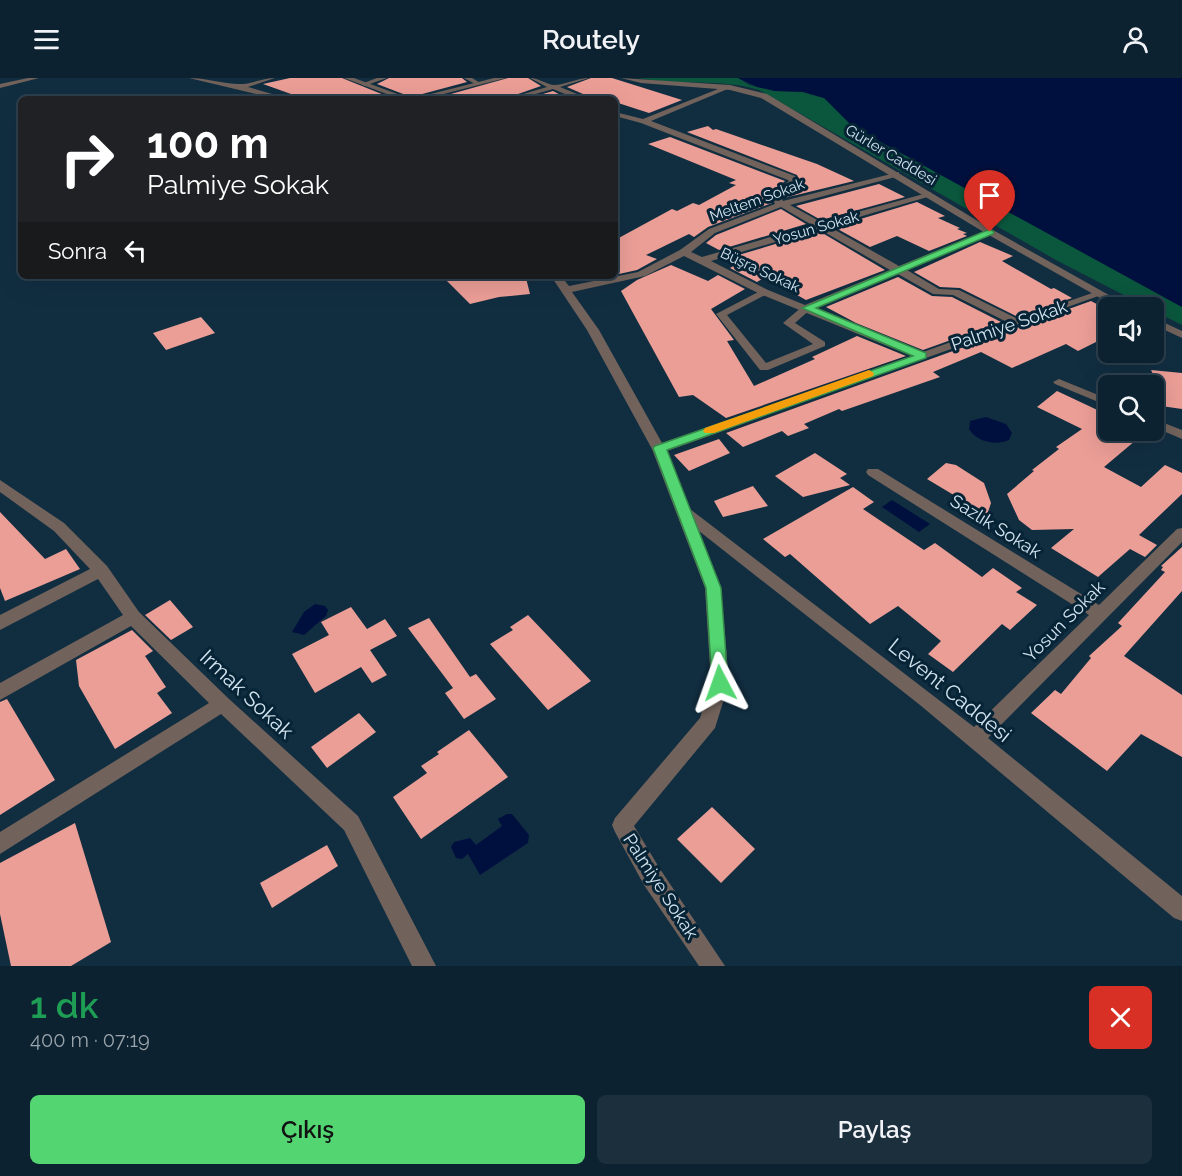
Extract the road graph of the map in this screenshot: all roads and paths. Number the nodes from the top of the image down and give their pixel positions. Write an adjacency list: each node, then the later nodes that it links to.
1 (36, 78): 13 (lane)
2 (192, 78): 14 (street)
3 (272, 78): 14 (street)
4 (347, 78): 11 (street)
5 (384, 78): 11 (lane)
6 (467, 78): 12 (lane)
7 (503, 78): 12 (street)
8 (533, 78): 15 (street)
9 (586, 78): 15 (street)
10 (624, 78): 16 (street, Gürler Caddesi)
11 (364, 84): 18 (street)
12 (479, 84): 19 (street)
13 (0, 86)
14 (240, 87): 17 (street)
15 (554, 87): 20 (street); 21 (street)
16 (728, 87): 23 (street); 24 (street, Gürler Caddesi)
17 (274, 96)
18 (398, 96)
19 (428, 96)
20 (521, 96)
21 (574, 96)
22 (618, 115): 23 (street)
23 (644, 121): 26 (street)
24 (896, 174): 25 (street, Gürler Caddesi); 26 (street, Meltem Sokak)
25 (928, 194): 27 (street, Yosun Sokak); 28 (street, Gürler Caddesi)
26 (782, 204): 27 (street); 29 (street, Meltem Sokak)
27 (820, 227): 30 (street, Yosun Sokak); 31 (street)
28 (990, 232): 31 (street); 37 (street, Gürler Caddesi)
29 (684, 252): 30 (street, Büşra Sokak); 33 (street, Meltem Sokak)
30 (704, 260): 36 (street, Büşra Sokak)
31 (896, 271): 39 (street); 40 (street)
32 (558, 279): 35 (street)
33 (618, 279)
34 (618, 279): 35 (street, Meltem Sokak)
35 (567, 290): 48 (street)
36 (764, 292): 39 (street, Büşra Sokak); 39 (lane)
37 (1100, 294): 38 (street, Gürler Caddesi); 40 (street, Palmiye Sokak)
38 (1106, 297)
39 (807, 308): 43 (street, Büşra Sokak)
40 (1015, 322): 43 (street, Palmiye Sokak)
41 (1164, 326): 42 (street)
42 (1182, 335)
43 (923, 356): 48 (street, Palmiye Sokak)
44 (1059, 382): 45 (lane)
45 (1098, 399)
46 (1164, 427): 47 (lane)
47 (1182, 435)
48 (660, 448): 51 (street, Palmiye Sokak)
49 (873, 472): 54 (street, Sazlık Sokak)
50 (0, 485): 53 (street, Irmak Sokak)
51 (685, 513): 59 (street, Levent Caddesi); 63 (street, Palmiye Sokak)
52 (1182, 532): 54 (street, Yosun Sokak)
53 (101, 570): 55 (street, Irmak Sokak); 56 (street)
54 (1099, 614): 59 (street, Yosun Sokak)
55 (133, 617): 57 (street); 58 (street, Irmak Sokak)
56 (0, 623)
57 (0, 692)
58 (222, 704): 60 (street); 62 (street, Irmak Sokak)
59 (975, 738): 61 (street, Levent Caddesi)
60 (0, 844)
61 (1182, 910)
62 (424, 966)
63 (713, 966)

